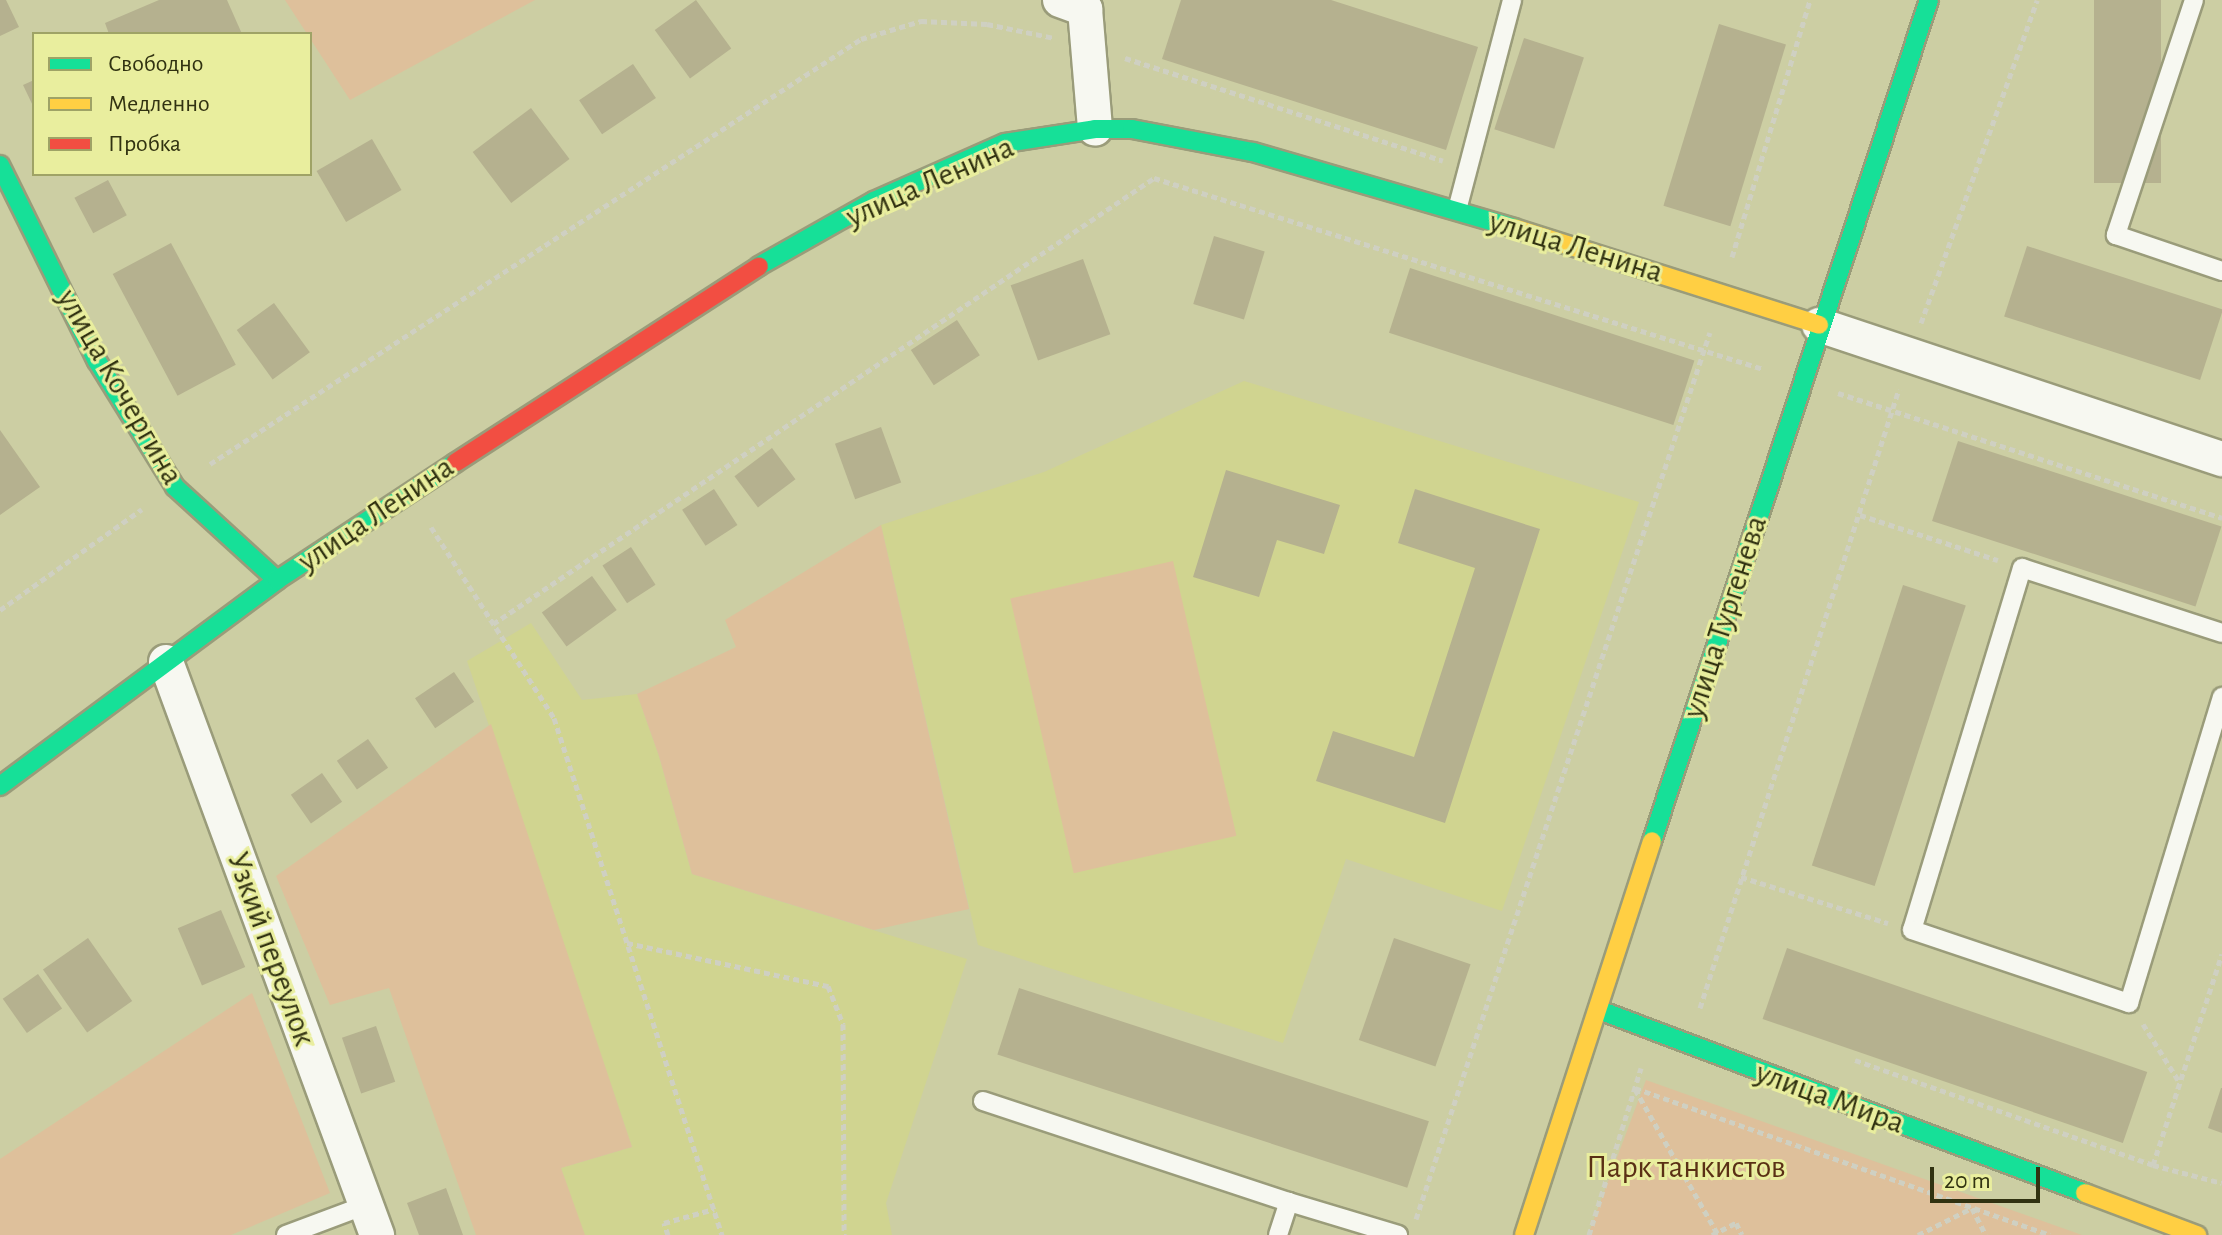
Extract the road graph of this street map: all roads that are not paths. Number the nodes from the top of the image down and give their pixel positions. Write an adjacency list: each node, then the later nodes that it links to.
1 (1512, 0): 7 (lane)
2 (1929, 0): 9 (main road, улица Тургенева)
3 (2194, 0): 8 (lane)
4 (1077, 3): 5 (street)
5 (1095, 129): 7 (main road, улица Ленина); 11 (main road, улица Ленина)
6 (0, 165): 11 (main road, улица Кочергина)
7 (1457, 210): 9 (main road, улица Ленина)
8 (2222, 271)
9 (1819, 325): 10 (street, улица Ленина); 16 (main road, улица Тургенева)
10 (2222, 459)
11 (277, 580): 13 (main road, улица Ленина)
12 (2222, 633): 14 (lane)
13 (166, 662): 15 (main road, улица Ленина); 19 (street, Узкий переулок)
14 (2222, 697)
15 (0, 786)
16 (1599, 1010): 23 (main road, улица Тургенева); 24 (main road, улица Мира)
17 (983, 1101): 18 (lane)
18 (1289, 1202): 21 (lane); 22 (lane)
19 (371, 1220): 20 (lane)
20 (286, 1235)
21 (1278, 1235)
22 (1398, 1235)
23 (1524, 1235)
24 (2197, 1235)

